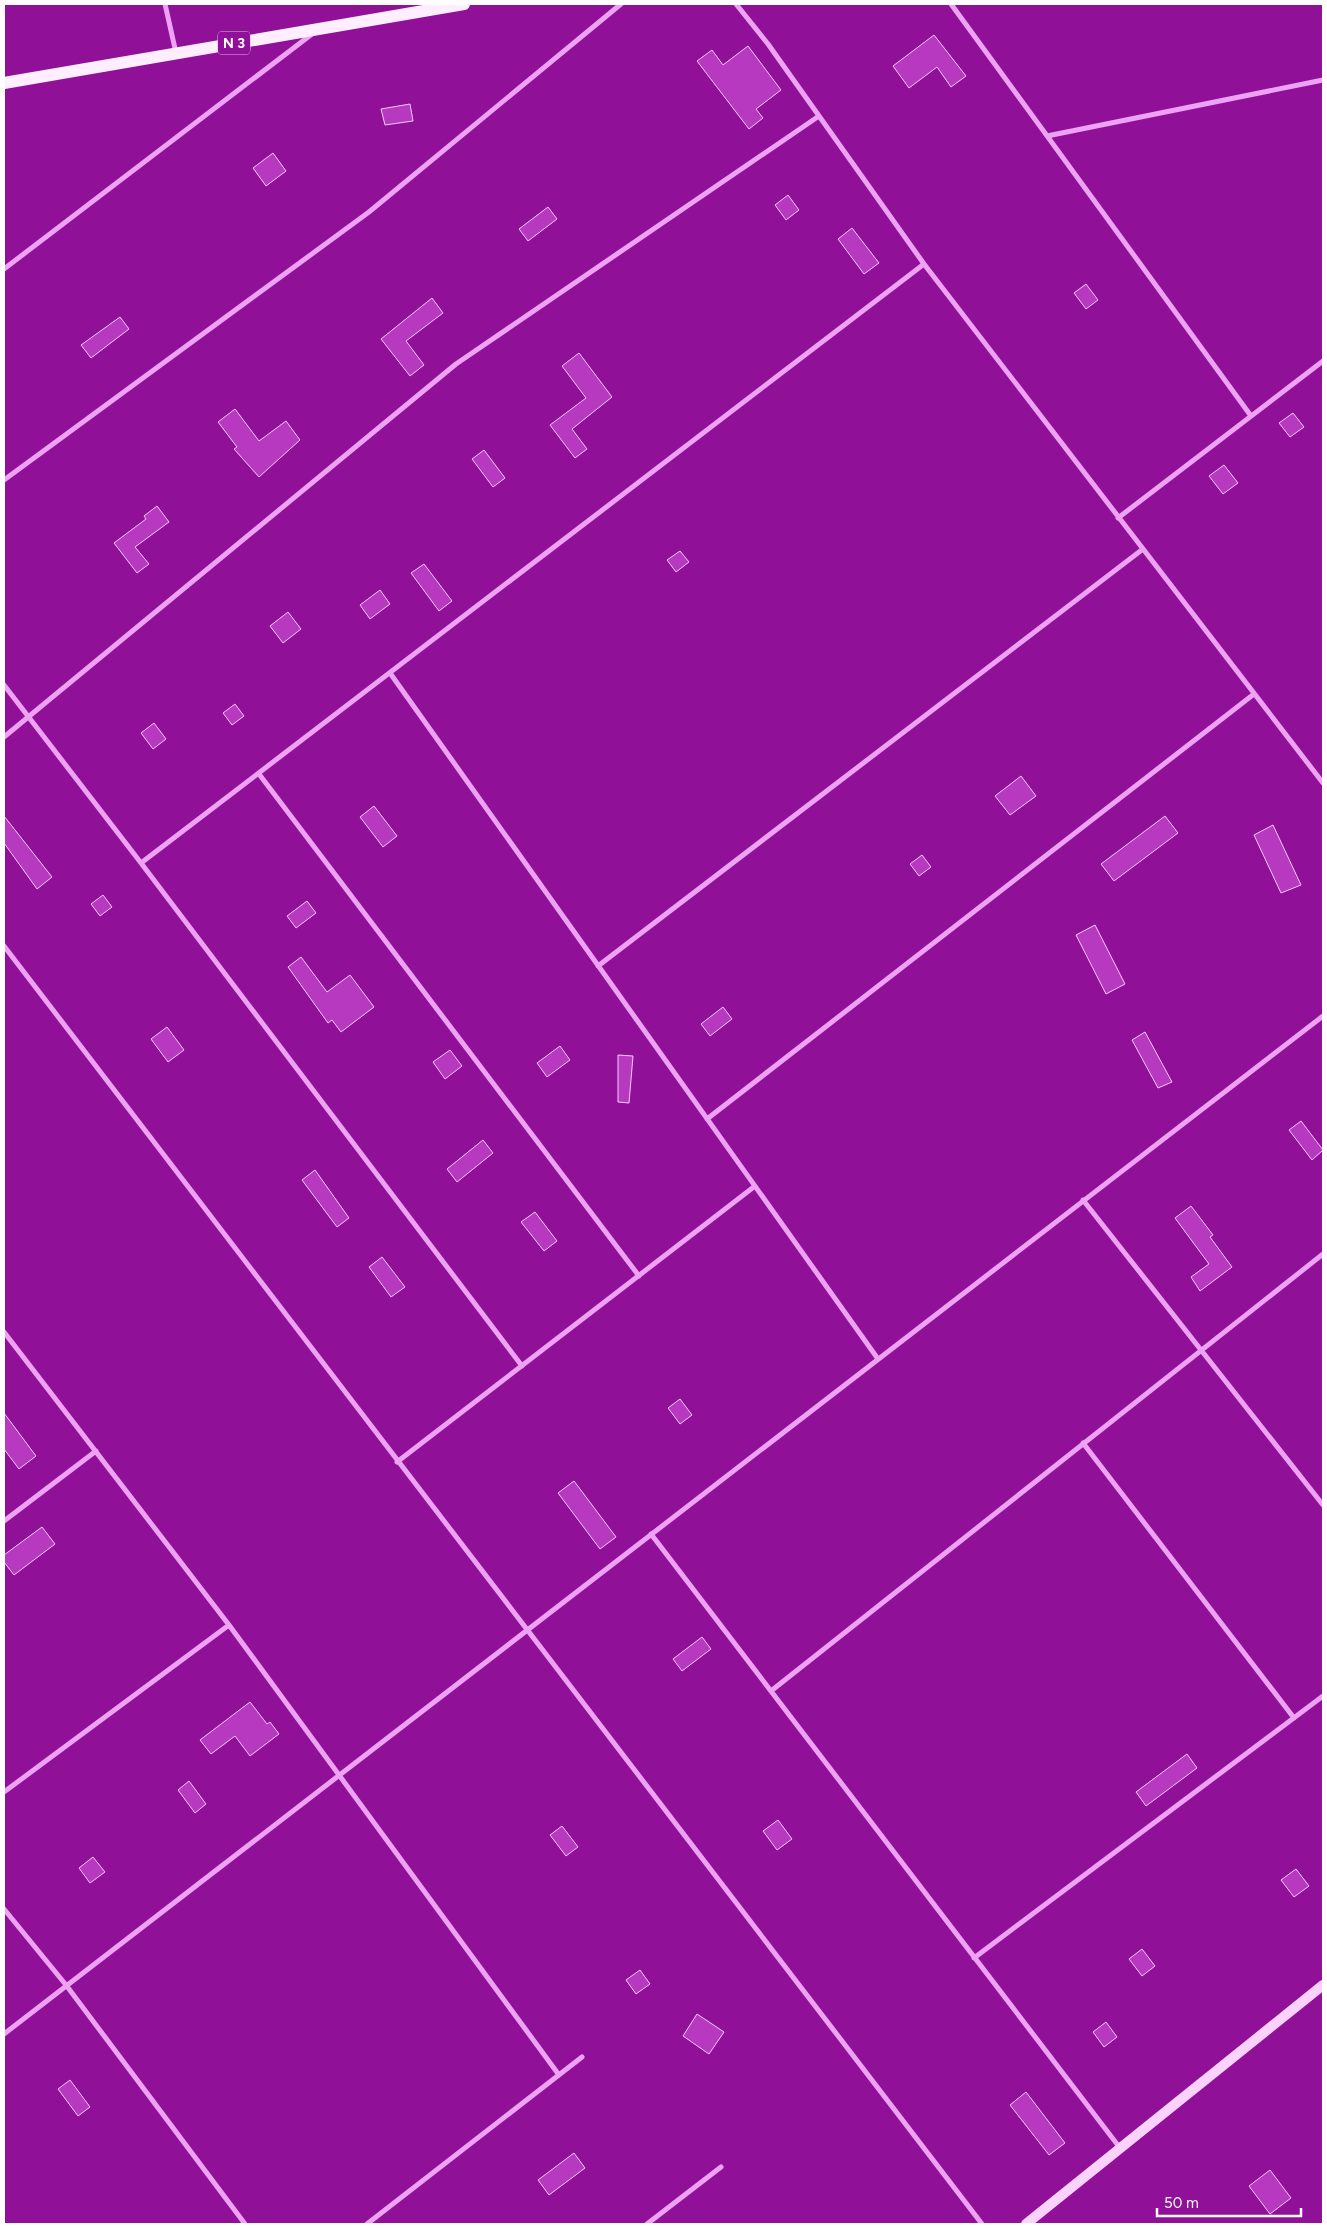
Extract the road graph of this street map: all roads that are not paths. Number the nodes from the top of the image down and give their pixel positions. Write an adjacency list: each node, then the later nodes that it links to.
1 (165, 4): 8 (street)
2 (464, 4): 6 (main road, N 3)
3 (621, 4): 17 (street)
4 (736, 4): 11 (street)
5 (951, 4): 12 (street)
6 (404, 9): 7 (main road, N 3)
7 (318, 29): 8 (main road, N 3); 14 (street)
8 (176, 54): 10 (main road, N 3)
9 (1323, 80): 12 (street)
10 (4, 83)
11 (818, 116): 13 (street); 23 (street)
12 (1047, 136): 16 (street)
13 (924, 264): 18 (street); 20 (street)
14 (4, 270)
15 (1323, 361): 16 (street)
16 (1251, 416): 18 (street)
17 (4, 480)
18 (1118, 518): 19 (street)
19 (1142, 550): 22 (street); 29 (street)
20 (390, 673): 25 (street); 29 (street)
21 (4, 685): 23 (street)
22 (1254, 694): 26 (street); 31 (street)
23 (29, 718): 24 (street); 27 (street)
24 (4, 738)
25 (258, 774): 27 (street); 35 (street)
26 (1323, 783)
27 (141, 863): 39 (street)
28 (4, 946): 42 (street)
29 (598, 966): 31 (street)
30 (1323, 1016): 33 (street)
31 (707, 1119): 32 (street)
32 (755, 1186): 35 (street); 38 (street)
33 (1083, 1200): 37 (street); 38 (street)
34 (1323, 1254): 37 (street)
35 (639, 1276): 39 (street)
36 (4, 1332): 41 (street)
37 (1201, 1350): 40 (street); 43 (street)
38 (878, 1359): 45 (street)
39 (522, 1366): 42 (street)
40 (1083, 1443): 48 (street); 50 (street)
41 (96, 1451): 44 (street); 46 (street)
42 (397, 1462): 47 (street)
43 (1323, 1505)
44 (4, 1521)
45 (651, 1534): 47 (street); 48 (street)
46 (230, 1626): 51 (street); 52 (street)
47 (526, 1631): 51 (street); 65 (street)
48 (771, 1691): 54 (street)
49 (1323, 1696): 50 (street)
50 (1294, 1718): 54 (street)
51 (339, 1775): 55 (street); 59 (street)
52 (4, 1792)
53 (4, 1909): 55 (street)
54 (974, 1958): 60 (street)
55 (66, 1985): 57 (street); 62 (street)
56 (1323, 1985): 60 (main road)
57 (4, 2034)
58 (582, 2057): 59 (street)
59 (559, 2075): 63 (street)
60 (1120, 2149): 66 (main road)
61 (721, 2167): 64 (street)
62 (245, 2224)
63 (367, 2224)
64 (647, 2224)
65 (982, 2224)
66 (1026, 2224)

